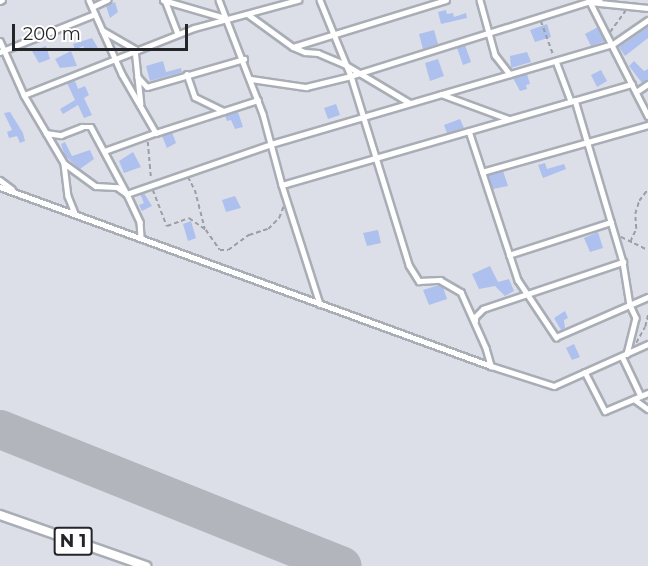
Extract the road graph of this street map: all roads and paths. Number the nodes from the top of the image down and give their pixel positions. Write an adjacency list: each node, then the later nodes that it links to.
1 (89, 0): 12 (street)
2 (107, 0): 12 (street)
3 (164, 0): 18 (street); 22 (street)
4 (219, 0): 18 (street)
5 (298, 0): 16 (street)
6 (320, 0): 23 (street)
7 (446, 0): 11 (street)
8 (480, 0): 21 (street)
9 (600, 0): 10 (street)
10 (591, 1): 14 (street); 17 (street); 24 (street)
11 (424, 3): 23 (street)
12 (92, 7): 15 (street)
13 (626, 8): 24 (path)
14 (648, 8)
15 (95, 14): 20 (street); 29 (street)
16 (249, 15): 18 (street); 27 (street)
17 (540, 17): 21 (street); 32 (path)
18 (225, 18): 22 (street); 31 (street)
19 (648, 20): 26 (street)
20 (102, 30): 28 (street); 30 (street)
21 (489, 32): 34 (street); 36 (street)
22 (178, 34): 28 (street)
23 (332, 34): 27 (street); 33 (street)
24 (608, 35): 26 (street)
25 (0, 40): 29 (street)
26 (613, 44): 32 (street); 40 (street)
27 (293, 47): 33 (street)
28 (135, 49): 30 (street); 38 (street)
29 (2, 51): 43 (street)
30 (115, 59): 43 (street); 48 (street)
31 (244, 59): 35 (street); 39 (street)
32 (556, 61): 36 (street); 46 (street)
33 (346, 65): 34 (street); 37 (street)
34 (360, 73): 37 (street); 47 (street)
35 (187, 74): 38 (street); 49 (street)
36 (510, 74): 44 (street)
37 (351, 76): 39 (street); 51 (street)
38 (138, 77): 48 (street)
39 (251, 79): 45 (street)
40 (632, 84): 42 (street); 46 (street)
41 (648, 84): 42 (street)
42 (636, 92): 50 (street)
43 (24, 94): 56 (street)
44 (441, 94): 47 (street); 52 (street)
45 (258, 100): 49 (street); 59 (street)
46 (573, 101): 52 (street); 58 (street)
47 (410, 103): 51 (street)
48 (141, 106): 55 (street)
49 (224, 111): 55 (street)
50 (648, 116)
51 (362, 117): 59 (street); 61 (street)
52 (509, 119): 54 (street)
53 (648, 125): 58 (street)
54 (469, 131): 61 (street); 63 (street)
55 (156, 132): 57 (street)
56 (46, 133): 60 (street); 62 (street)
57 (148, 135): 60 (street); 67 (path)
58 (586, 142): 63 (street); 74 (street)
59 (271, 144): 64 (street); 66 (street)
60 (106, 151): 71 (street)
61 (376, 158): 66 (street); 88 (street)
62 (64, 164): 71 (street); 73 (street)
63 (482, 172): 80 (street)
64 (186, 174): 67 (street); 75 (path)
65 (0, 180): 70 (street)
66 (282, 185): 72 (street)
67 (151, 186): 71 (street); 75 (path)
68 (0, 187): 70 (street)
69 (648, 189): 78 (path)
70 (18, 193): 73 (street)
71 (127, 194): 77 (street)
72 (286, 199): 75 (path); 84 (street)
73 (75, 213): 77 (street)
74 (611, 222): 76 (street); 80 (street)
75 (206, 230)
76 (615, 234): 78 (path); 81 (street)
77 (141, 237): 84 (street)
78 (630, 242): 79 (path)
79 (648, 250)
80 (508, 255): 82 (street)
81 (623, 262): 82 (street); 85 (street)
82 (529, 295): 85 (street); 88 (street)
83 (648, 297): 85 (street)
84 (320, 304): 90 (street)
85 (630, 305): 89 (street)
86 (648, 314): 89 (path)
87 (648, 344): 89 (street)
88 (486, 348): 90 (street)
89 (625, 355): 91 (street); 93 (street)
90 (491, 366): 91 (street)
91 (585, 372): 94 (street)
92 (648, 393): 93 (street)
93 (641, 396): 94 (street)
94 (634, 399): 95 (street)
95 (648, 409)
96 (0, 515): 97 (highway, N 1)
97 (146, 566)

